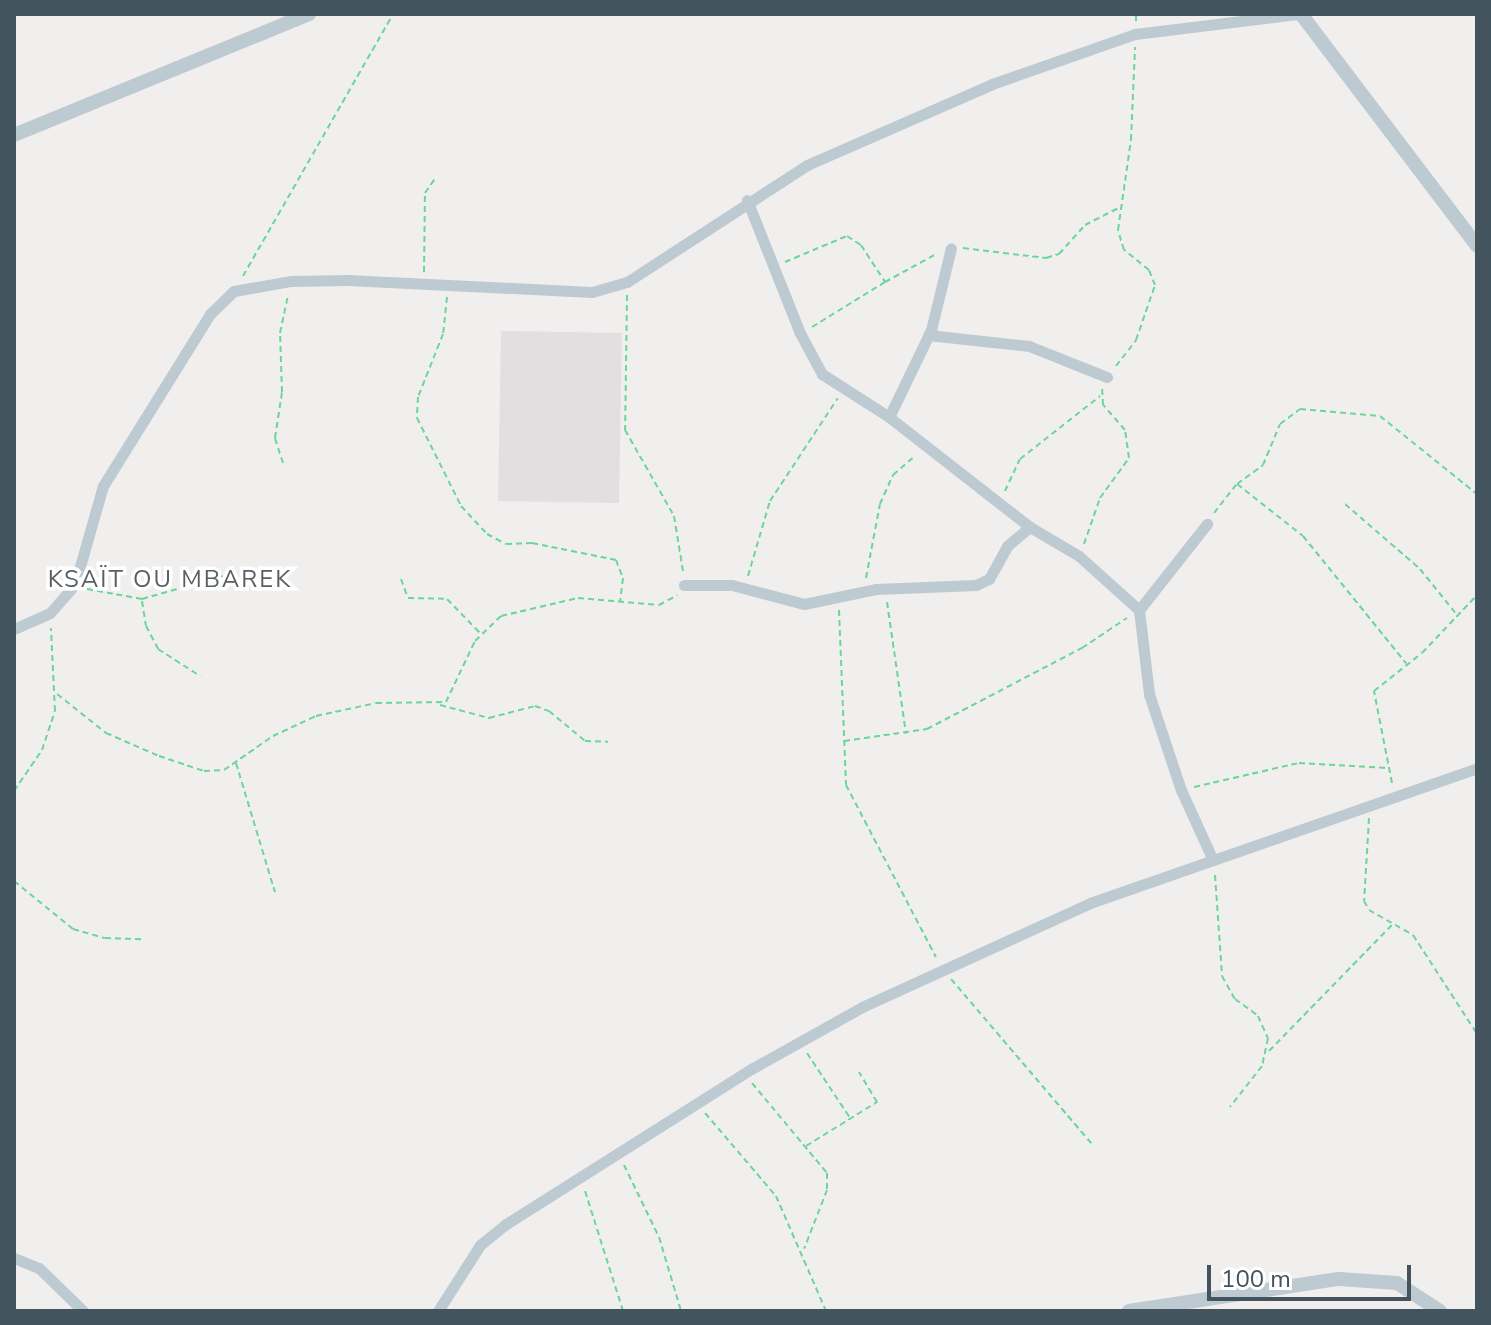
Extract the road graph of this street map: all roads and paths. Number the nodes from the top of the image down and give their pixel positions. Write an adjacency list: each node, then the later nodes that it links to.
1 (309, 14): 6 (street)
2 (393, 14): 16 (path)
3 (1136, 14): 5 (path)
4 (1300, 14): 5 (street); 9 (street)
5 (1135, 34): 8 (street); 19 (path)
6 (14, 135)
7 (436, 177): 14 (path)
8 (747, 200): 12 (street); 17 (street)
9 (1477, 246)
10 (951, 248): 18 (street)
11 (291, 281): 14 (street); 16 (street); 24 (path)
12 (627, 282): 15 (street); 35 (path)
13 (885, 282): 17 (path)
14 (424, 287): 15 (street)
15 (448, 288): 42 (path)
16 (234, 291): 34 (street)
17 (800, 333): 20 (street)
18 (928, 335): 19 (street); 22 (street)
19 (1107, 377): 21 (path)
20 (844, 390): 22 (street); 36 (path)
21 (1101, 395): 27 (path); 31 (path)
22 (889, 417): 23 (street)
23 (926, 446): 27 (street); 38 (path)
24 (283, 463)
25 (1237, 484): 26 (path); 29 (path); 48 (path)
26 (1477, 494)
27 (996, 501): 30 (street)
28 (1345, 504): 45 (path)
29 (1207, 524): 43 (street)
30 (1030, 527): 31 (street); 37 (street)
31 (1079, 556): 43 (street)
32 (223, 576): 41 (path)
33 (401, 579): 47 (path)
34 (75, 584): 41 (path); 44 (street)
35 (684, 585): 36 (street); 42 (path)
36 (746, 589): 40 (street)
37 (885, 589): 38 (street); 52 (path)
38 (865, 591): 40 (street)
39 (1477, 595): 45 (path)
40 (838, 597): 54 (path)
41 (142, 599): 49 (path)
42 (620, 603): 47 (path)
43 (1139, 610): 52 (path); 58 (street)
44 (50, 613): 46 (street); 50 (path)
45 (1457, 615): 48 (path)
46 (14, 629)
47 (480, 633): 51 (path)
48 (1406, 663): 56 (path)
49 (200, 676)
50 (57, 694): 55 (path); 59 (path)
51 (439, 705): 53 (path); 55 (path)
52 (906, 735): 54 (path)
53 (608, 742)
54 (843, 742): 67 (path)
55 (236, 762): 64 (path)
56 (1388, 768): 58 (path); 60 (path)
57 (1477, 768): 60 (street)
58 (1181, 790): 62 (street)
59 (14, 791)
60 (1395, 796): 61 (street)
61 (1370, 804): 62 (street); 65 (path)
62 (1212, 858): 67 (street); 70 (path)
63 (14, 881): 66 (path)
64 (275, 892)
65 (1393, 923): 68 (path); 70 (path)
66 (143, 939)
67 (943, 969): 69 (street); 76 (path)
68 (1477, 1034)
69 (800, 1042): 72 (street); 75 (path)
70 (1268, 1052): 74 (path)
71 (859, 1072): 75 (path)
72 (744, 1073): 73 (street); 77 (path)
73 (697, 1103): 78 (street); 80 (path)
74 (1230, 1107)
75 (851, 1119): 77 (path)
76 (1091, 1143)
77 (805, 1146): 80 (path)
78 (617, 1153): 79 (street); 85 (path)
79 (579, 1179): 83 (street); 84 (path)
80 (804, 1251): 86 (path)
81 (14, 1258): 82 (street)
82 (83, 1311)
83 (438, 1311)
84 (623, 1311)
85 (681, 1311)
86 (826, 1311)
87 (1129, 1311): 88 (street)
88 (1440, 1311)

